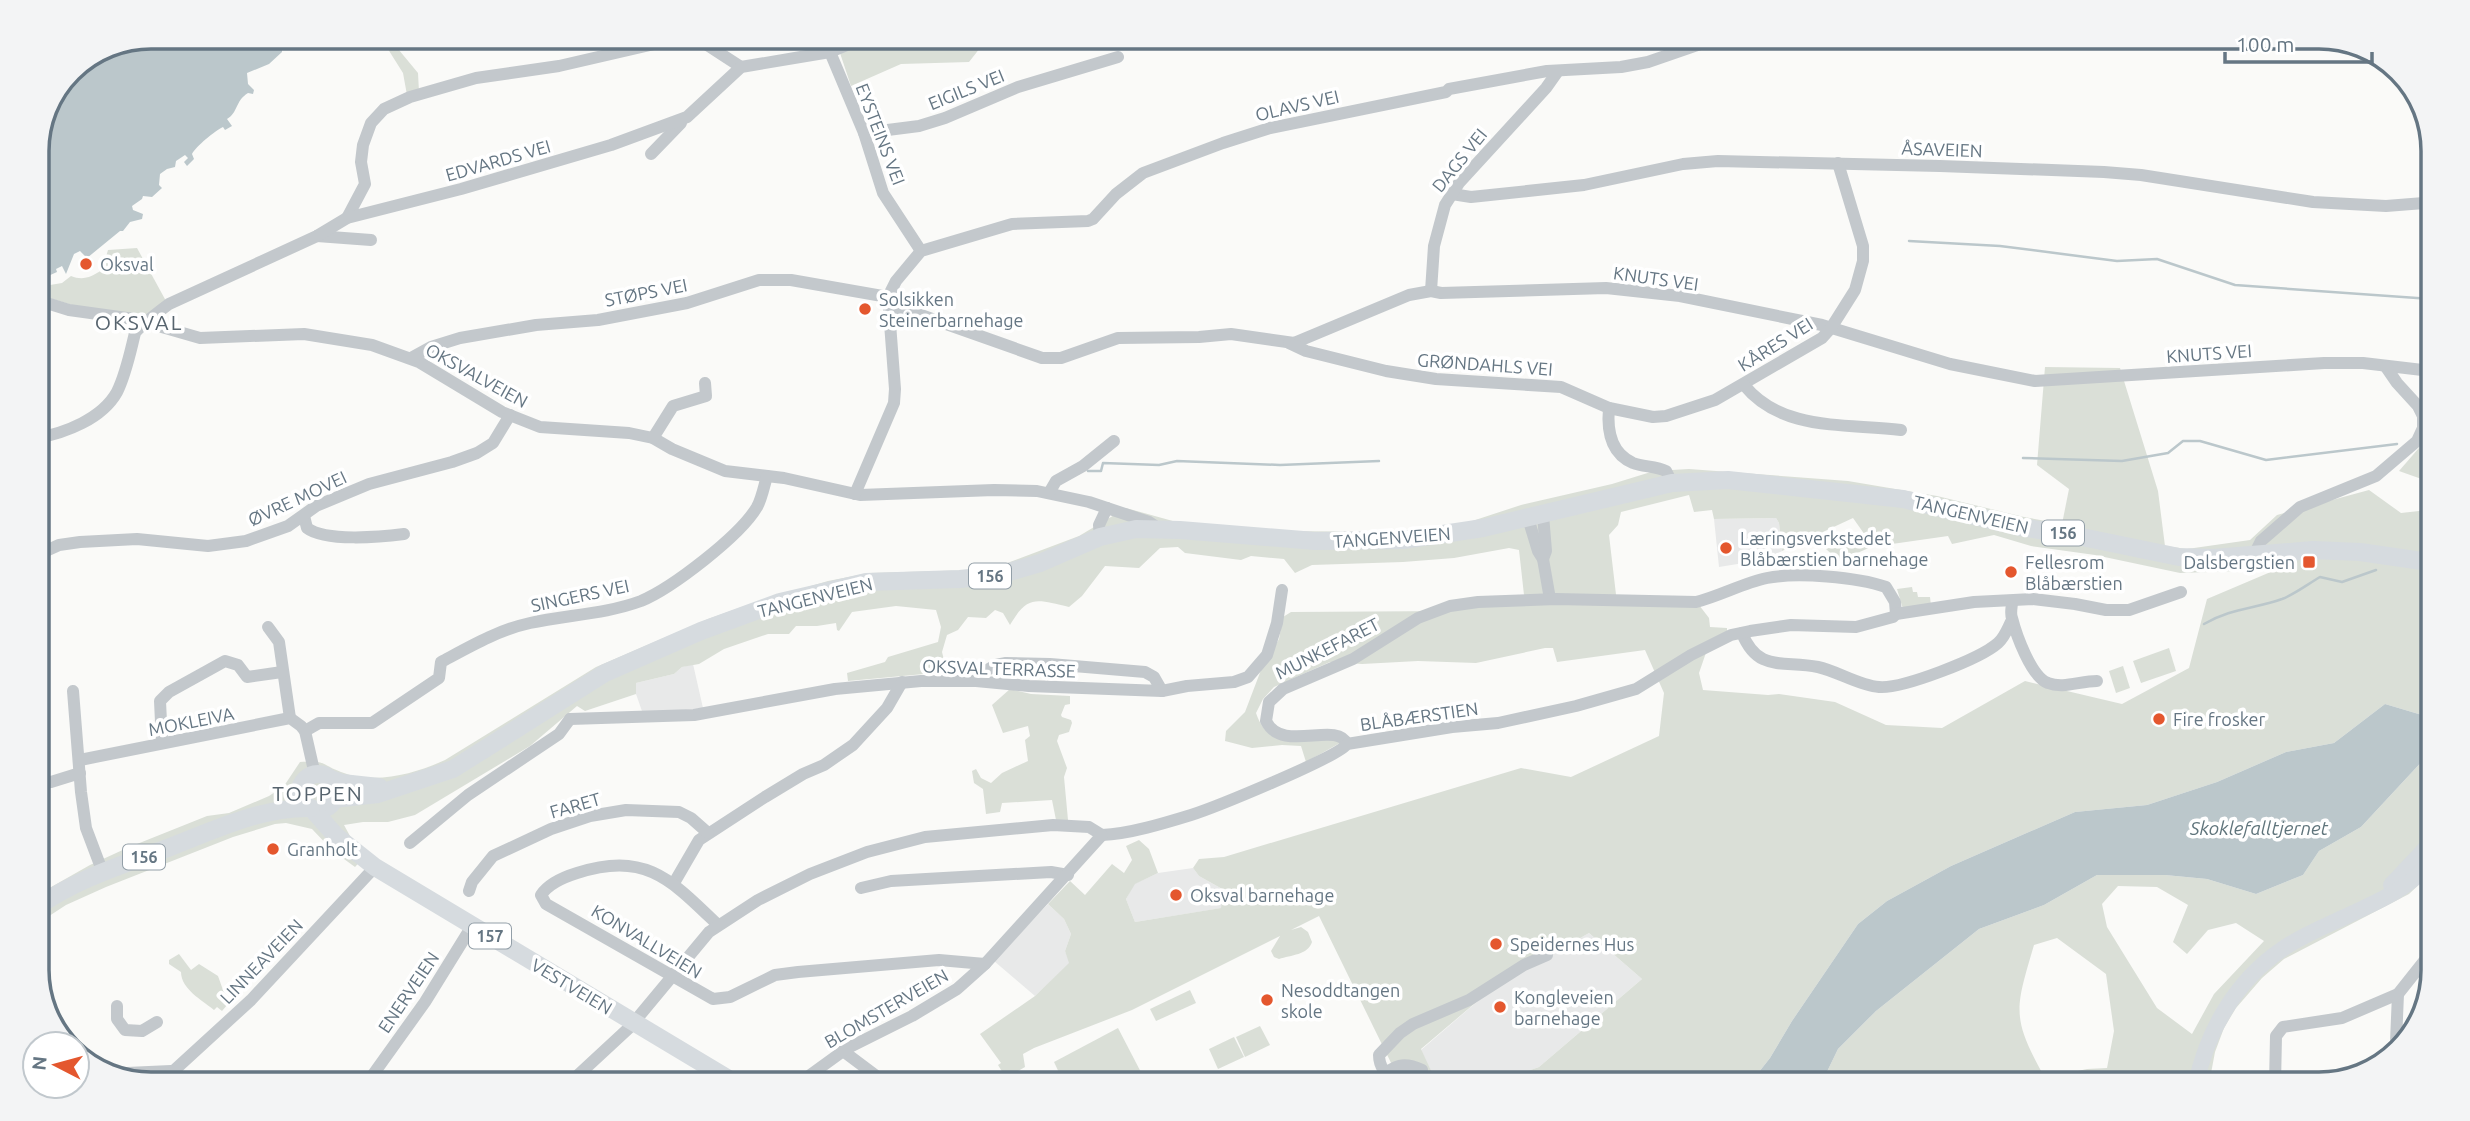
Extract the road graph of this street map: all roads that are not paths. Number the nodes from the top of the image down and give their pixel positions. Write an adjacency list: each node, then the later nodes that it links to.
1 (638, 49): 15 (street)
2 (713, 49): 7 (street)
3 (837, 49): 5 (street)
4 (1686, 49): 8 (street, OLAVS VEI)
5 (830, 52): 7 (street); 10 (street, EYSTEINS VEI)
6 (1118, 57): 10 (street, EIGILS VEI)
7 (741, 67): 9 (street, EDVARDS VEI)
8 (1558, 71): 13 (street, DAGS VEI); 18 (street, OLAVS VEI)
9 (687, 117): 11 (street); 15 (street, EDVARDS VEI)
10 (864, 133): 18 (street, EYSTEINS VEI)
11 (651, 154)
12 (1838, 163): 13 (street, ÅSAVEIEN); 14 (street, ÅSAVEIEN); 23 (street, KÅRES VEI)
13 (1451, 194): 19 (street, DAGS VEI)
14 (2421, 203)
15 (347, 218): 16 (street, EDVARDS VEI)
16 (317, 236): 17 (street); 22 (street, EDVARDS VEI)
17 (371, 240)
18 (921, 251): 20 (street)
19 (1431, 291): 23 (street, KNUTS VEI); 24 (street, KNUTS VEI)
20 (889, 302): 24 (street, KNUTS VEI); 25 (street, STØPS VEI); 41 (street)
21 (49, 306): 22 (street, OKSVALVEIEN)
22 (145, 323): 25 (street, OKSVALVEIEN); 35 (street)
23 (1831, 328): 26 (street, KNUTS VEI); 29 (street, KÅRES VEI)
24 (1289, 343): 30 (street, GRØNDAHLS VEI)
25 (411, 358): 32 (street, OKSVALVEIEN)
26 (2386, 366): 27 (street, KNUTS VEI); 31 (street)
27 (2421, 370)
28 (705, 383): 36 (street)
29 (1744, 385): 30 (street, KÅRES VEI); 33 (street)
30 (1609, 408): 39 (street)
31 (2421, 412)
32 (510, 415): 36 (street, OKSVALVEIEN); 43 (street, ØVRE MOVEI)
33 (1901, 430)
34 (2421, 433): 49 (street)
35 (49, 434)
36 (653, 438): 38 (street, OKSVALVEIEN)
37 (1114, 441): 40 (street)
38 (767, 476): 41 (street, OKSVALVEIEN); 68 (street, SINGERS VEI)
39 (1672, 483): 44 (main road, TANGENVEIEN / 156); 49 (main road, TANGENVEIEN / 156)
40 (1049, 493): 41 (street, OKSVALVEIEN); 42 (street, OKSVALVEIEN)
41 (855, 494)
42 (1107, 508): 45 (street, OKSVALVEIEN); 47 (street)
43 (304, 516): 46 (street); 48 (street, ØVRE MOVEI)
44 (1536, 516): 45 (main road, TANGENVEIEN / 156); 53 (street)
45 (1158, 528): 47 (main road, TANGENVEIEN / 156)
46 (404, 534)
47 (1100, 537): 65 (main road, TANGENVEIEN / 156)
48 (49, 550)
49 (2255, 555): 50 (main road, TANGENVEIEN / 156)
50 (2421, 561)
51 (1282, 590): 64 (street, OKSVAL TERRASSE)
52 (2181, 592): 54 (street, BLÅBÆRSTIEN)
53 (1550, 599): 55 (street, MUNKEFARET); 70 (street, MUNKEFARET)
54 (2012, 602): 55 (street, BLÅBÆRSTIEN); 56 (street)
55 (1896, 614): 58 (street, BLÅBÆRSTIEN)
56 (2012, 620): 58 (street); 61 (street)
57 (268, 627): 59 (street)
58 (1742, 633): 70 (street, BLÅBÆRSTIEN)
59 (282, 672): 66 (street); 69 (street)
60 (976, 681): 62 (street, OKSVAL TERRASSE); 64 (street, OKSVAL TERRASSE); 64 (street)
61 (2096, 681)
62 (902, 682): 67 (street, OKSVAL TERRASSE); 78 (street)
63 (74, 691): 71 (street)
64 (1162, 691)
65 (559, 701): 67 (street); 74 (main road, TANGENVEIEN / 156)
66 (290, 718): 68 (street); 69 (street, MOKLEIVA)
67 (570, 719): 80 (street)
68 (304, 731): 73 (street)
69 (162, 743): 71 (street, MOKLEIVA)
70 (1347, 744): 79 (street, BLÅBÆRSTIEN)
71 (80, 766): 72 (street, MOKLEIVA); 84 (street)
72 (49, 778)
73 (316, 778): 74 (main road, TANGENVEIEN / 156); 75 (main road); 76 (main road); 77 (main road, 156)
74 (396, 787): 75 (main road, TANGENVEIEN / 156)
75 (334, 800): 76 (main road, 156); 81 (main road, VESTVEIEN / 157)
76 (312, 809): 77 (main road, 156); 81 (main road, VESTVEIEN / 157)
77 (255, 815): 84 (main road, 156)
78 (708, 833): 86 (street); 88 (street, FARET)
79 (1102, 835): 85 (street, BLOMSTERVEIEN); 90 (street)
80 (410, 843)
81 (349, 846): 83 (main road, VESTVEIEN / 157)
82 (2421, 860): 111 (main road)
83 (375, 867): 91 (main road, VESTVEIEN / 157); 102 (street, LINNEAVEIEN)
84 (103, 873): 89 (main road, 156)
85 (1068, 875): 87 (street); 93 (street, BLOMSTERVEIEN)
86 (674, 883): 90 (street, KONVALLVEIEN); 95 (street, KONVALLVEIEN)
87 (861, 888)
88 (469, 891)
89 (49, 900)
90 (718, 925): 95 (street)
91 (472, 926): 99 (main road, VESTVEIEN / 157); 103 (street, ENERVEIEN)
92 (1547, 955): 108 (street)
93 (985, 964): 95 (street, KONVALLVEIEN); 101 (street, BLOMSTERVEIEN)
94 (2421, 965): 96 (street)
95 (671, 975): 99 (street)
96 (2398, 994): 100 (street); 112 (street)
97 (117, 1006): 98 (street)
98 (157, 1022)
99 (634, 1022): 104 (street); 105 (main road, VESTVEIEN / 157)
100 (2396, 1037)
101 (843, 1051): 106 (street, BLOMSTERVEIEN); 107 (street)
102 (171, 1072)
103 (375, 1072)
104 (581, 1072)
105 (717, 1072)
106 (814, 1072)
107 (869, 1072)
108 (1384, 1072)
109 (1389, 1072): 110 (street)
110 (1422, 1072)
111 (2200, 1072)
112 (2274, 1072)

